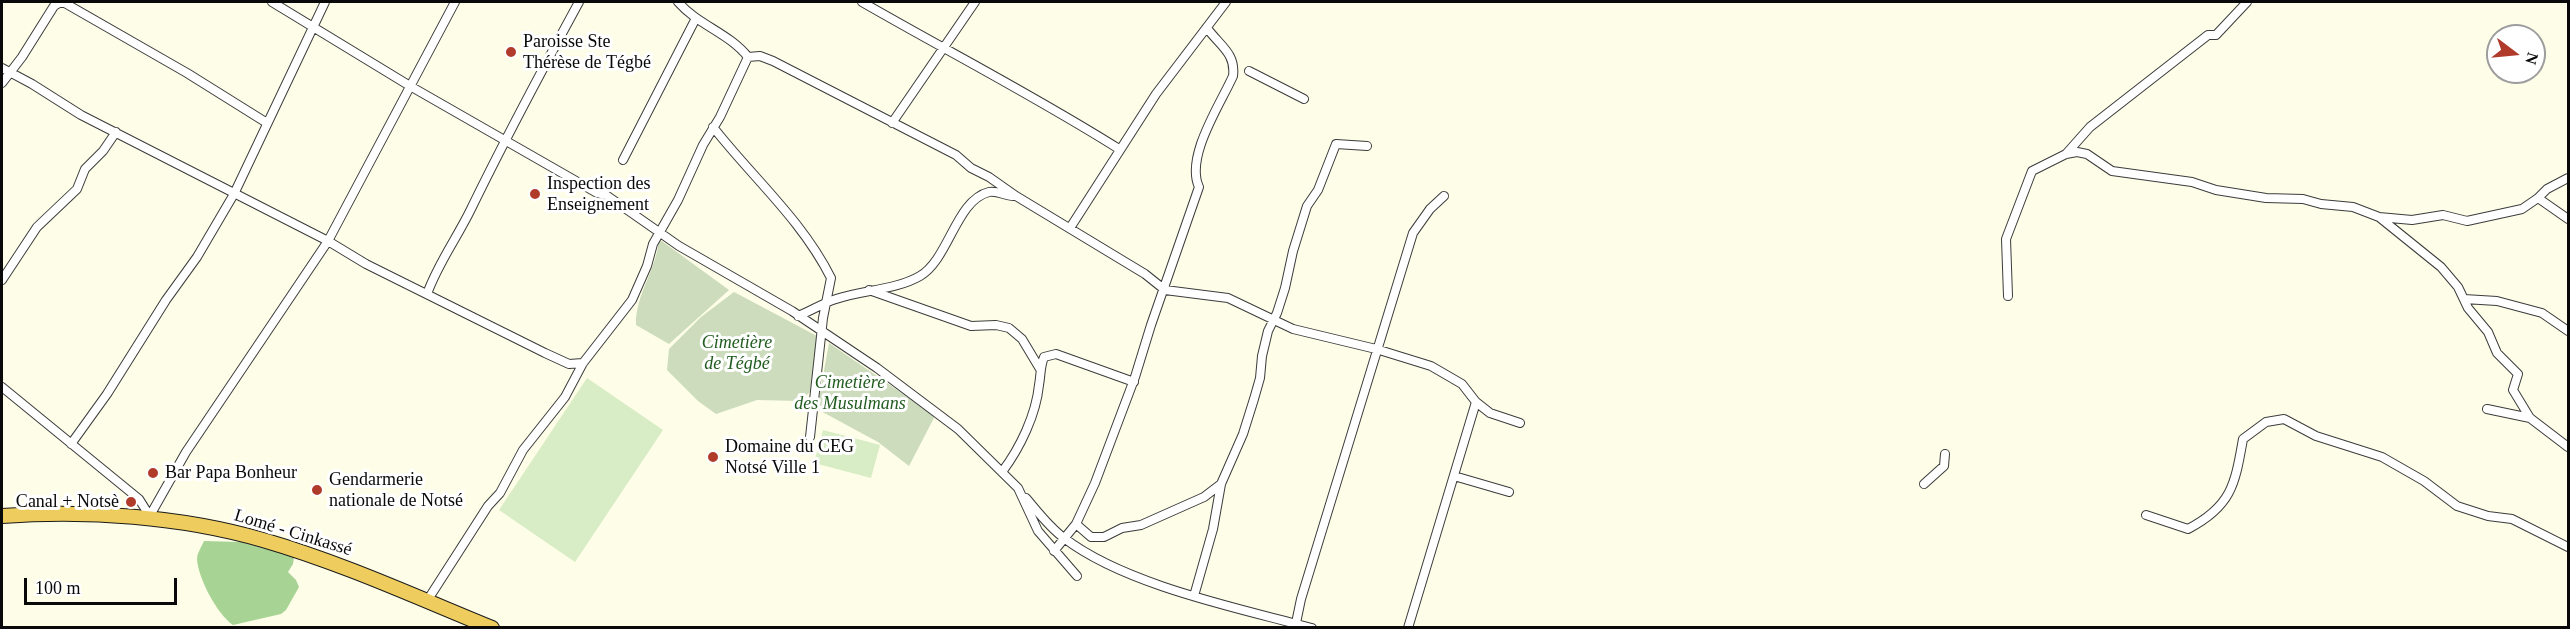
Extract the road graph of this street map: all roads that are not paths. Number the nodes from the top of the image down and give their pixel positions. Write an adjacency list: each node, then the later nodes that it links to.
1 (62, 2): 16 (street); 21 (street)
2 (272, 2): 12 (street)
3 (325, 2): 12 (street)
4 (455, 2): 19 (street)
5 (579, 2): 25 (street)
6 (678, 2): 11 (street)
7 (862, 2): 14 (street)
8 (975, 2): 14 (street)
9 (1226, 2): 13 (street)
10 (2247, 2): 28 (street)
11 (696, 18): 15 (street); 29 (street)
12 (312, 26): 19 (street); 21 (street)
13 (1207, 28): 27 (street); 42 (street)
14 (942, 48): 22 (street); 27 (street)
15 (748, 57): 22 (street); 23 (street)
16 (5, 70): 18 (street); 24 (street)
17 (1249, 72): 20 (street)
18 (2, 83)
19 (410, 86): 25 (street); 39 (street)
20 (1304, 99)
21 (267, 123): 31 (street)
22 (892, 123): 32 (street)
23 (714, 127): 38 (street); 46 (street)
24 (116, 132): 31 (street); 40 (street)
25 (504, 140): 38 (street); 43 (street)
26 (1367, 146): 48 (street)
27 (1119, 148): 37 (street)
28 (2066, 154): 35 (street); 44 (street)
29 (623, 160)
30 (2568, 178): 34 (street)
31 (234, 194): 39 (street); 61 (street)
32 (1016, 196): 37 (street); 41 (street)
33 (1444, 196): 51 (street)
34 (2538, 198): 35 (street); 36 (street)
35 (2379, 217): 45 (street)
36 (2568, 219)
37 (1070, 228): 42 (street)
38 (658, 233): 47 (street); 52 (street)
39 (328, 241): 43 (street); 72 (street)
40 (2, 280)
41 (869, 290): 46 (street); 53 (street)
42 (1165, 290): 48 (street); 54 (street)
43 (427, 294): 52 (street)
44 (2008, 296)
45 (2464, 299): 49 (street); 58 (street)
46 (826, 304): 47 (street); 50 (street)
47 (798, 316): 50 (street)
48 (1273, 321): 51 (street); 66 (street)
49 (2568, 331)
50 (823, 332): 60 (street); 64 (street)
51 (1376, 349): 56 (street); 80 (street)
52 (583, 363): 79 (street)
53 (1040, 369): 54 (street); 64 (street)
54 (1134, 382): 73 (street)
55 (2, 387): 61 (street)
56 (1476, 402): 59 (street); 65 (street)
57 (2487, 409): 58 (street)
58 (2530, 418): 62 (street)
59 (1520, 423)
60 (810, 437)
61 (71, 444): 72 (street)
62 (2568, 447)
63 (1945, 454): 67 (street)
64 (1002, 472): 68 (street)
65 (1454, 476): 69 (street); 83 (street)
66 (1221, 484): 73 (street); 78 (street)
67 (1924, 484)
68 (1018, 488): 74 (street); 76 (street)
69 (1509, 492)
70 (2146, 515): 75 (street)
71 (2, 516): 72 (highway, Lomé - Cinkassé)
72 (148, 517): 79 (highway, Lomé - Cinkassé)
73 (1076, 524): 74 (street)
74 (1064, 538): 76 (street); 78 (street)
75 (2568, 547)
76 (1054, 551): 77 (street)
77 (1077, 576)
78 (1194, 596): 80 (street)
79 (427, 601): 81 (highway, Lomé - Cinkassé)
80 (1296, 623): 82 (street)
81 (492, 627)
82 (1312, 627)
83 (1408, 627)

